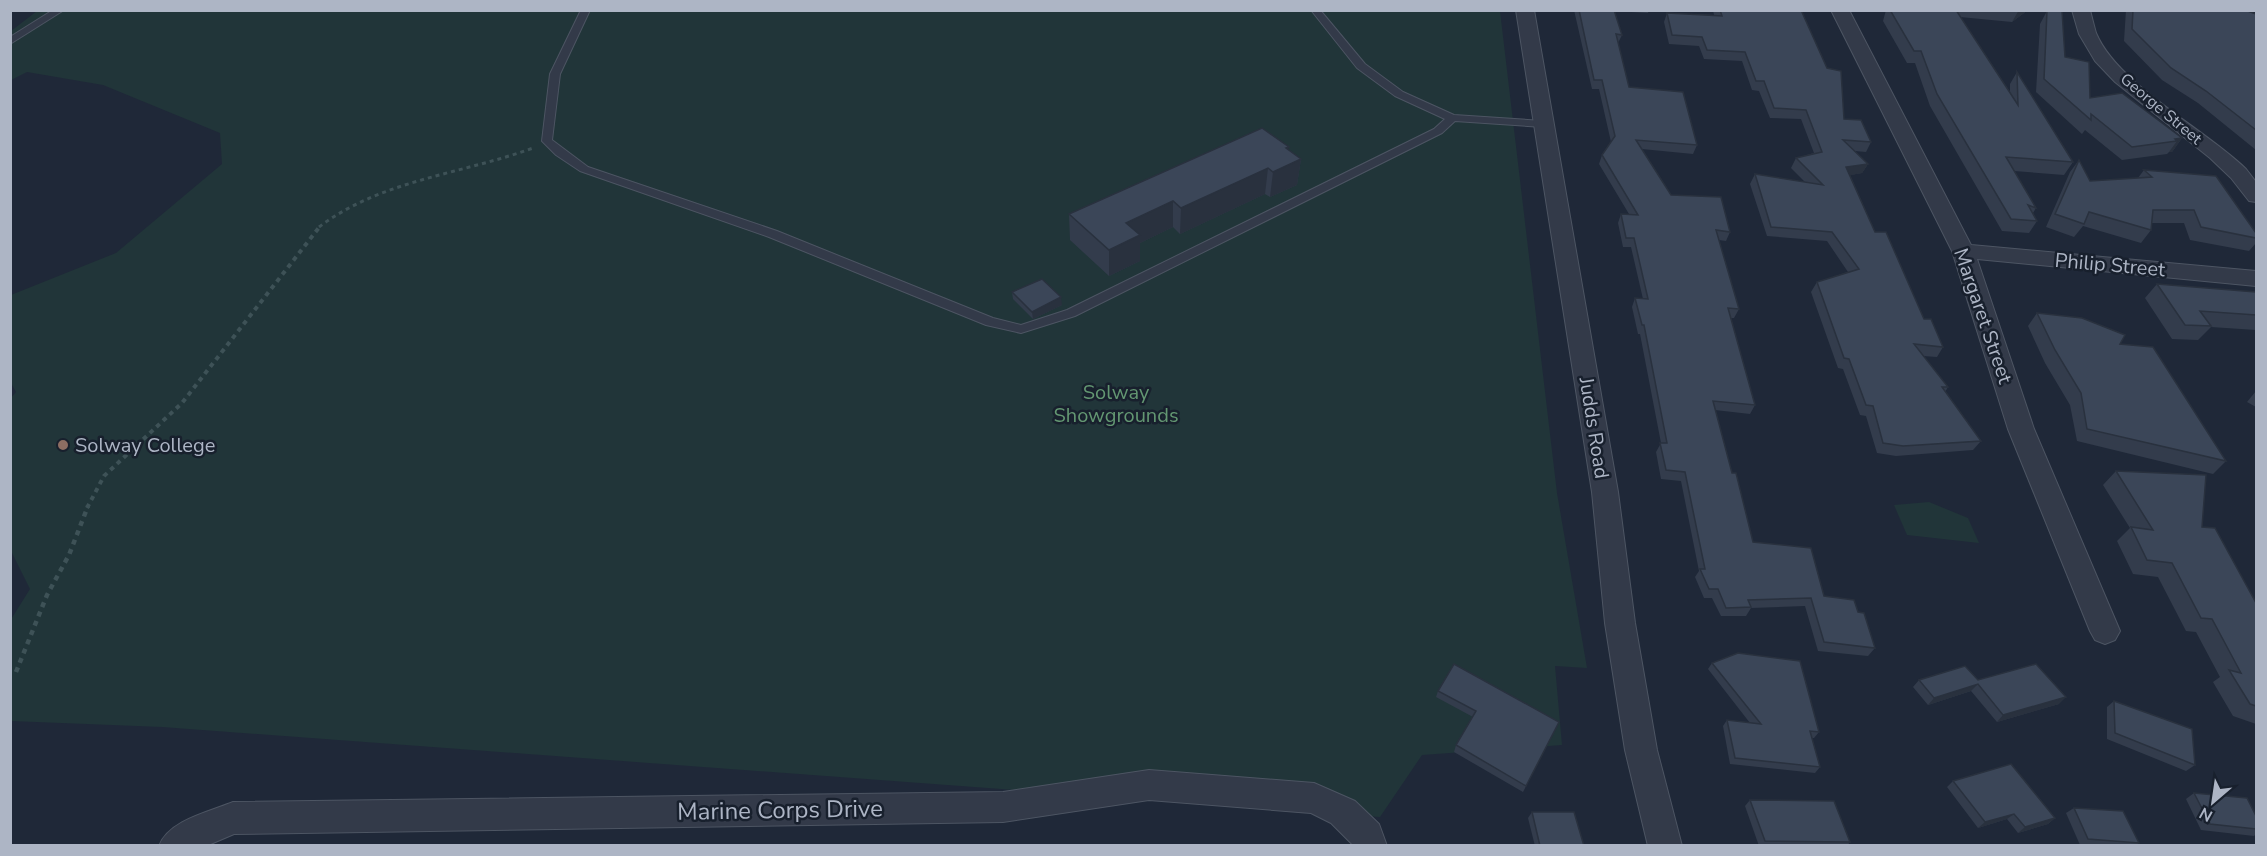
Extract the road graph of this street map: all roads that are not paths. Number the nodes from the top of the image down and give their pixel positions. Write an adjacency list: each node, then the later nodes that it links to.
1 (60, 10): 7 (lane)
2 (586, 10): 8 (lane)
3 (1316, 10): 8 (lane)
4 (1525, 10): 9 (street, Judds Road)
5 (1840, 10): 11 (street, Margaret Street)
6 (2081, 10): 10 (street, George Street)
7 (10, 41)
8 (1452, 118): 9 (lane)
9 (1543, 124): 16 (street, Judds Road)
10 (2256, 196)
11 (1963, 251): 12 (street, Philip Street); 13 (street, Margaret Street)
12 (2256, 278)
13 (2105, 631)
14 (175, 846): 15 (street, Marine Corps Drive)
15 (1371, 846)
16 (1665, 846)

